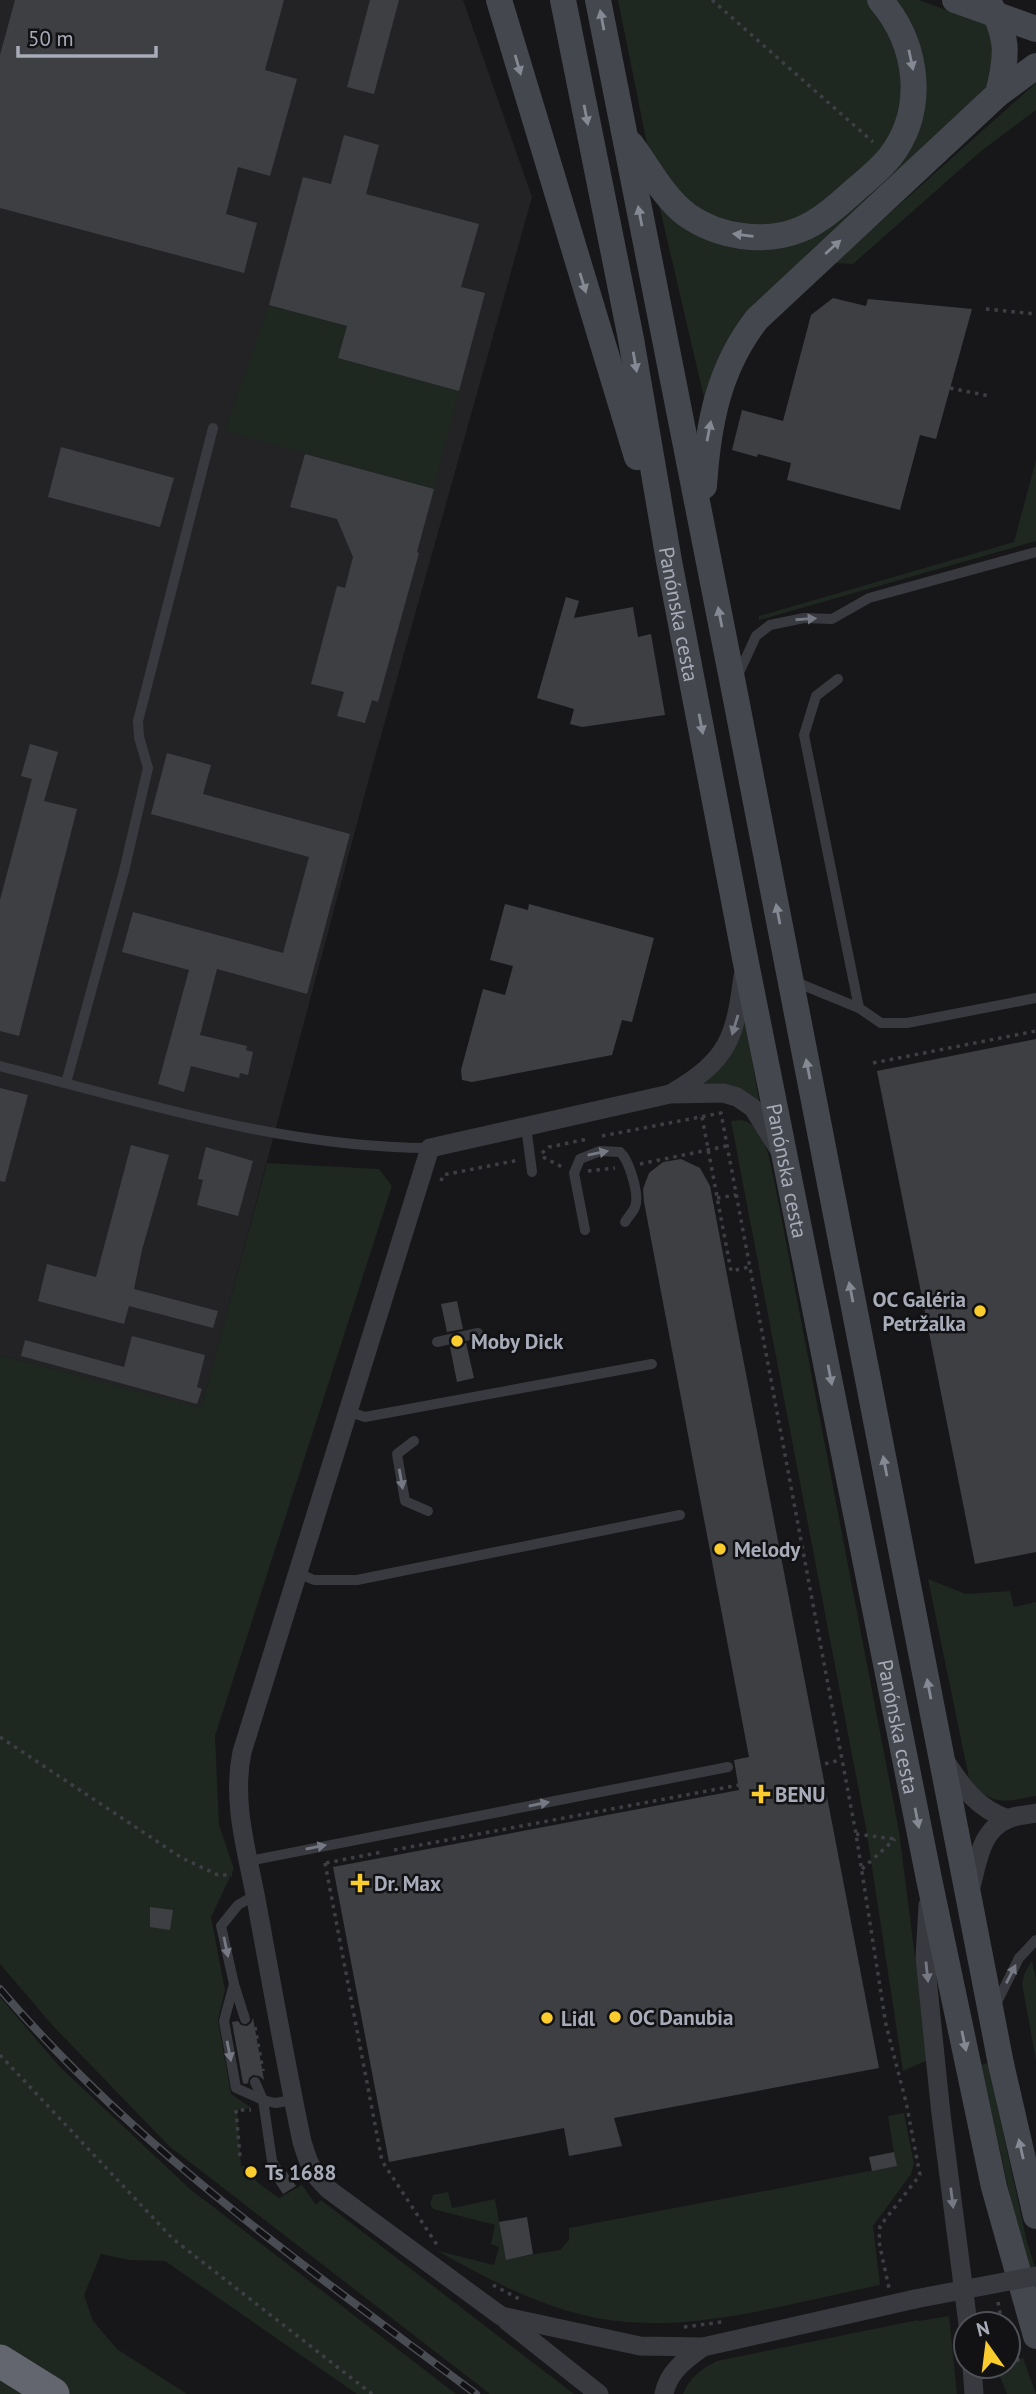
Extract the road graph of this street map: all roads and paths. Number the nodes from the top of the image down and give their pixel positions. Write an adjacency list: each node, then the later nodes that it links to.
1 (499, 0): 20 (main road, one-way to 20)
2 (563, 0): 20 (main road, Panónska cesta, one-way to 20)
3 (598, 0): 11 (main road, Panónska cesta, one-way to 3)
4 (712, 0): 12 (path)
5 (880, 0): 12 (main road, one-way to 12)
6 (955, 0): 7 (main road)
7 (992, 7): 8 (main road); 10 (main road)
8 (1036, 30)
9 (1036, 66): 10 (main road)
10 (998, 94): 18 (main road, one-way to 10)
11 (624, 135): 12 (main road, one-way to 11); 18 (main road, Panónska cesta, one-way to 11)
12 (890, 157)
13 (986, 309): 14 (path)
14 (1036, 314)
15 (950, 388): 16 (path)
16 (989, 396)
17 (213, 428): 30 (lane)
18 (701, 523): 22 (main road, Panónska cesta, one-way to 18)
19 (1036, 552): 22 (lane, one-way to 19)
20 (670, 561): 23 (main road, Panónska cesta, one-way to 23)
21 (838, 679): 26 (lane)
22 (733, 684): 24 (main road, Panónska cesta, one-way to 22)
23 (745, 958): 31 (street, one-way to 31); 38 (main road, Panónska cesta)
24 (791, 981): 26 (lane); 56 (main road, Panónska cesta, one-way to 24)
25 (1036, 998): 26 (lane)
26 (859, 1008)
27 (1036, 1031): 28 (path)
28 (873, 1063)
29 (0, 1066): 30 (lane)
30 (66, 1083): 35 (lane)
31 (670, 1094): 33 (street); 38 (street)
32 (702, 1117): 34 (path); 36 (path); 37 (path)
33 (526, 1125): 35 (street); 37 (lane)
34 (727, 1146): 36 (path); 42 (path)
35 (430, 1148): 50 (street)
36 (708, 1150): 39 (path); 43 (path)
37 (530, 1157): 40 (lane); 41 (path)
38 (786, 1161): 68 (main road, Panónska cesta, one-way to 68)
39 (630, 1166): 44 (lane); 45 (lane, one-way to 39)
40 (532, 1172)
41 (439, 1187)
42 (736, 1195): 43 (path); 46 (path)
43 (717, 1198): 46 (path)
44 (625, 1222)
45 (585, 1230)
46 (750, 1268): 57 (path)
47 (478, 1333): 48 (lane)
48 (437, 1342)
49 (652, 1364): 50 (lane)
50 (347, 1411): 54 (street)
51 (414, 1441): 52 (lane, one-way to 52)
52 (428, 1511)
53 (680, 1515): 54 (lane)
54 (298, 1573): 67 (street)
55 (0, 1737): 67 (path)
56 (942, 1756): 62 (street); 69 (main road, Panónska cesta)
57 (840, 1759): 59 (path); 63 (path)
58 (728, 1767): 67 (lane, one-way to 58)
59 (751, 1783)
60 (739, 1785): 64 (path)
61 (1036, 1813): 62 (street)
62 (1007, 1819): 69 (street)
63 (856, 1834): 66 (path); 66 (path)
64 (394, 1850)
65 (325, 1863): 81 (path)
66 (862, 1869): 84 (path)
67 (252, 1877): 71 (lane, one-way to 71); 77 (street)
68 (929, 1879): 87 (street, one-way to 87); 92 (main road, Panónska cesta, one-way to 92)
69 (968, 1894): 72 (main road, Panónska cesta)
70 (1036, 1940): 72 (lane, one-way to 70)
71 (234, 1984): 73 (lane); 76 (lane, one-way to 76)
72 (992, 2012): 80 (main road, Panónska cesta, one-way to 72)
73 (244, 2019)
74 (0, 2055): 96 (path)
75 (255, 2082): 76 (lane)
76 (263, 2100): 77 (lane); 78 (path); 79 (lane)
77 (293, 2100): 89 (street)
78 (240, 2156)
79 (279, 2173)
80 (1036, 2216)
81 (442, 2252)
82 (1036, 2276): 84 (street, bridge)
83 (486, 2282): 86 (path)
84 (908, 2293): 93 (street)
85 (998, 2300): 88 (path)
86 (523, 2301)
87 (966, 2310)
88 (1000, 2310)
89 (501, 2316): 93 (street); 97 (street)
90 (734, 2319): 91 (path)
91 (681, 2327)
92 (1026, 2344)
93 (703, 2347): 98 (street)
94 (0, 2361): 95 (highway)
95 (53, 2394)
96 (372, 2394)
97 (599, 2394)
98 (664, 2394)

